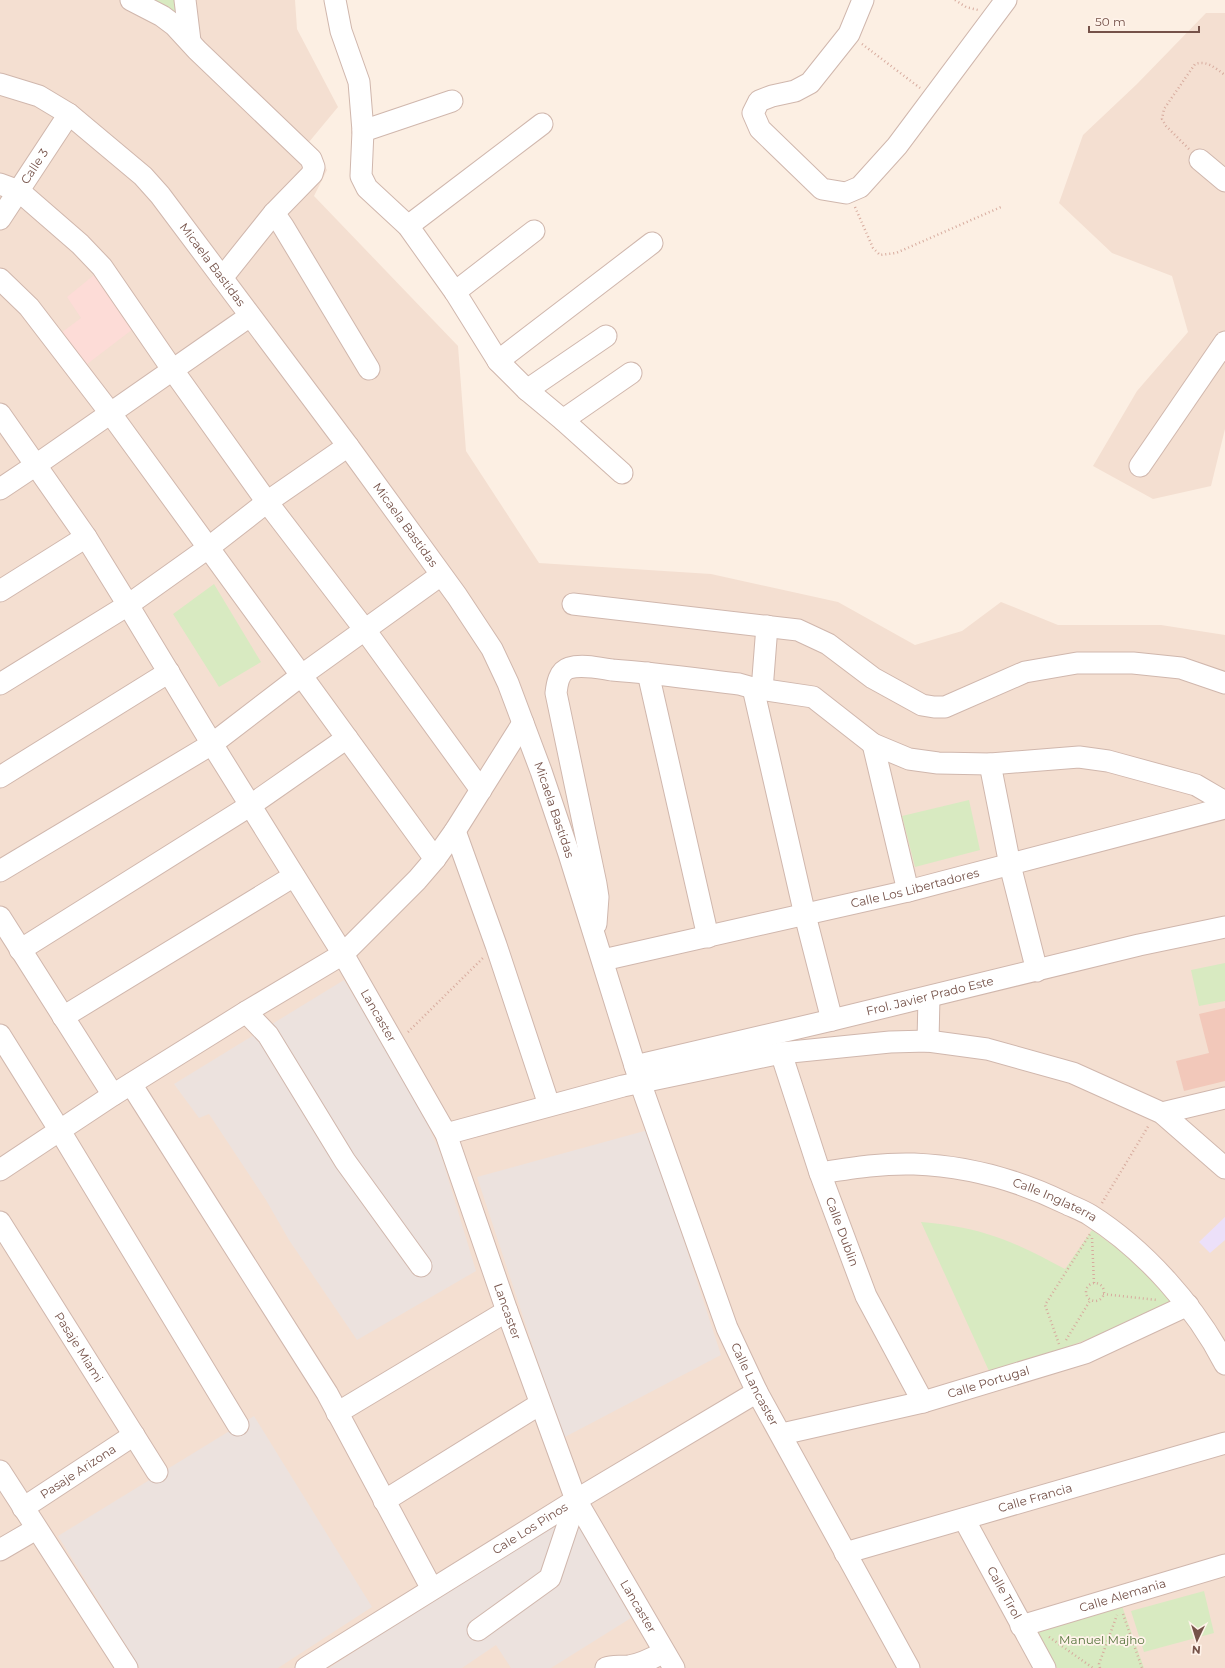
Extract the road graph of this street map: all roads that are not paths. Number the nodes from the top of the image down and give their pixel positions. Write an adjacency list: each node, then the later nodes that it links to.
1 (132, 0): 6 (street)
2 (185, 0): 6 (street)
3 (336, 0): 13 (street)
4 (863, 0): 5 (street)
5 (1000, 7)
6 (190, 41): 17 (street)
7 (0, 76): 9 (street)
8 (0, 84): 9 (street, Micaela Bastidas)
9 (39, 96): 11 (street, Micaela Bastidas)
10 (452, 100): 13 (street)
11 (69, 114): 16 (street, Calle 3); 22 (street, Micaela Bastidas)
12 (542, 124): 19 (street)
13 (363, 131): 19 (street)
14 (1200, 160): 15 (street)
15 (1225, 181)
16 (9, 187): 18 (street, Calle 3); 29 (street)
17 (274, 213): 22 (street); 30 (street)
18 (0, 219)
19 (408, 226): 24 (street)
20 (534, 231): 24 (street)
21 (652, 243): 28 (street)
22 (222, 278): 25 (street, Micaela Bastidas)
23 (0, 279): 34 (street)
24 (455, 292): 28 (street)
25 (250, 316): 29 (street); 36 (street, Micaela Bastidas)
26 (606, 336): 32 (street)
27 (1225, 342): 38 (street)
28 (498, 361): 32 (street)
29 (172, 369): 34 (street); 41 (street)
30 (369, 369)
31 (632, 373): 35 (street)
32 (527, 390): 35 (street)
33 (0, 414): 37 (street, Lancaster)
34 (110, 414): 37 (street); 43 (street)
35 (563, 420): 39 (street)
36 (348, 446): 41 (street); 44 (street, Micaela Bastidas)
37 (36, 465): 40 (street); 42 (street, Lancaster)
38 (1140, 466)
39 (622, 473)
40 (0, 489)
41 (267, 502): 43 (street); 49 (street)
42 (86, 537): 45 (street); 47 (street, Lancaster)
43 (208, 548): 47 (street); 52 (street)
44 (441, 575): 49 (street); 56 (street, Micaela Bastidas)
45 (0, 591)
46 (573, 604): 48 (street)
47 (128, 605): 50 (street, Lancaster); 54 (street)
48 (767, 626): 53 (street); 55 (street)
49 (365, 630): 52 (street); 62 (street)
50 (169, 672): 58 (street, Lancaster); 61 (street)
51 (648, 673): 55 (street); 75 (street); 76 (street)
52 (302, 675): 57 (street); 58 (street)
53 (1225, 683)
54 (0, 684)
55 (758, 689): 59 (street); 72 (street)
56 (523, 723): 62 (street); 75 (street, Micaela Bastidas)
57 (347, 738): 64 (street); 67 (street)
58 (212, 744): 64 (street, Lancaster); 69 (street)
59 (874, 744): 60 (street); 71 (street)
60 (990, 764): 63 (street); 68 (street)
61 (0, 778)
62 (481, 790): 66 (street)
63 (1225, 802)
64 (251, 804): 70 (street, Lancaster); 77 (street)
65 (1225, 808): 68 (street, Calle Los Libertadores)
66 (455, 832): 67 (street); 93 (street)
67 (435, 859): 78 (street)
68 (1010, 865): 71 (street, Calle Los Libertadores); 80 (street)
69 (0, 871)
70 (294, 876): 78 (street, Lancaster); 83 (street)
71 (908, 891): 72 (street, Calle Los Libertadores)
72 (805, 915): 76 (street, Calle Los Libertadores); 84 (street)
73 (0, 917): 77 (street)
74 (1225, 926): 80 (street, Frol. Javier Prado Este)
75 (594, 931): 79 (street, Micaela Bastidas)
76 (708, 937): 79 (street, Calle Los Libertadores)
77 (20, 950): 83 (street)
78 (343, 954): 82 (street); 96 (street, Lancaster)
79 (603, 960): 88 (street, Micaela Bastidas)
80 (1037, 971): 81 (street, Frol. Javier Prado Este)
81 (929, 997): 84 (street, Frol. Javier Prado Este); 86 (street)
82 (246, 1012): 89 (street); 102 (street)
83 (63, 1017): 90 (street)
84 (832, 1020): 88 (street, Frol. Javier Prado Este)
85 (0, 1035): 95 (street)
86 (928, 1041): 87 (street); 94 (street)
87 (781, 1053): 88 (street); 100 (street, Calle Dublin)
88 (637, 1074): 93 (street); 106 (street, Calle Lancaster)
89 (131, 1084): 90 (street); 109 (street)
90 (113, 1095): 95 (street)
91 (1225, 1098): 92 (street)
92 (1202, 1104): 94 (street); 97 (street)
93 (549, 1105): 96 (street)
94 (1160, 1112): 97 (street)
95 (60, 1131): 99 (street); 110 (street)
96 (446, 1134): 104 (street, Lancaster)
97 (1198, 1144): 98 (street)
98 (1225, 1168)
99 (0, 1170)
100 (820, 1173): 103 (street, Calle Inglaterra); 107 (street, Calle Dublin)
101 (0, 1222): 112 (street, Pasaje Miami)
102 (421, 1266)
103 (1188, 1305): 105 (street, Calle Inglaterra); 107 (street, Calle Portugal)
104 (507, 1311): 108 (street, Lancaster); 109 (street)
105 (1225, 1364)
106 (757, 1392): 111 (street, Calle Lancaster); 116 (street, Cale Los Pinos)
107 (923, 1402): 111 (street, Calle Portugal)
108 (540, 1404): 116 (street, Lancaster); 117 (street)
109 (337, 1412): 117 (street)
110 (238, 1425)
111 (782, 1434): 122 (street, Calle Lancaster)
112 (134, 1435): 115 (street, Pasaje Miami); 118 (street, Pasaje Arizona)
113 (1225, 1443): 119 (street, Calle Francia)
114 (0, 1471): 118 (street)
115 (157, 1472)
116 (576, 1500): 124 (street, Cale Los Pinos); 126 (street); 127 (street, Lancaster)
117 (384, 1501): 124 (street)
118 (23, 1508): 120 (street)
119 (964, 1518): 122 (street, Calle Francia); 125 (street, Calle Tirol)
120 (36, 1529): 121 (street); 128 (street)
121 (0, 1550)
122 (845, 1553): 131 (street, Calle Lancaster)
123 (1225, 1565): 125 (street, Calle Alemania)
124 (432, 1589): 129 (street, Cale Los Pinos)
125 (1021, 1626): 132 (street, Calle Tirol)
126 (478, 1630)
127 (669, 1660): 130 (street)
128 (127, 1668)
129 (306, 1668)
130 (606, 1668)
131 (909, 1668)
132 (1045, 1668)

